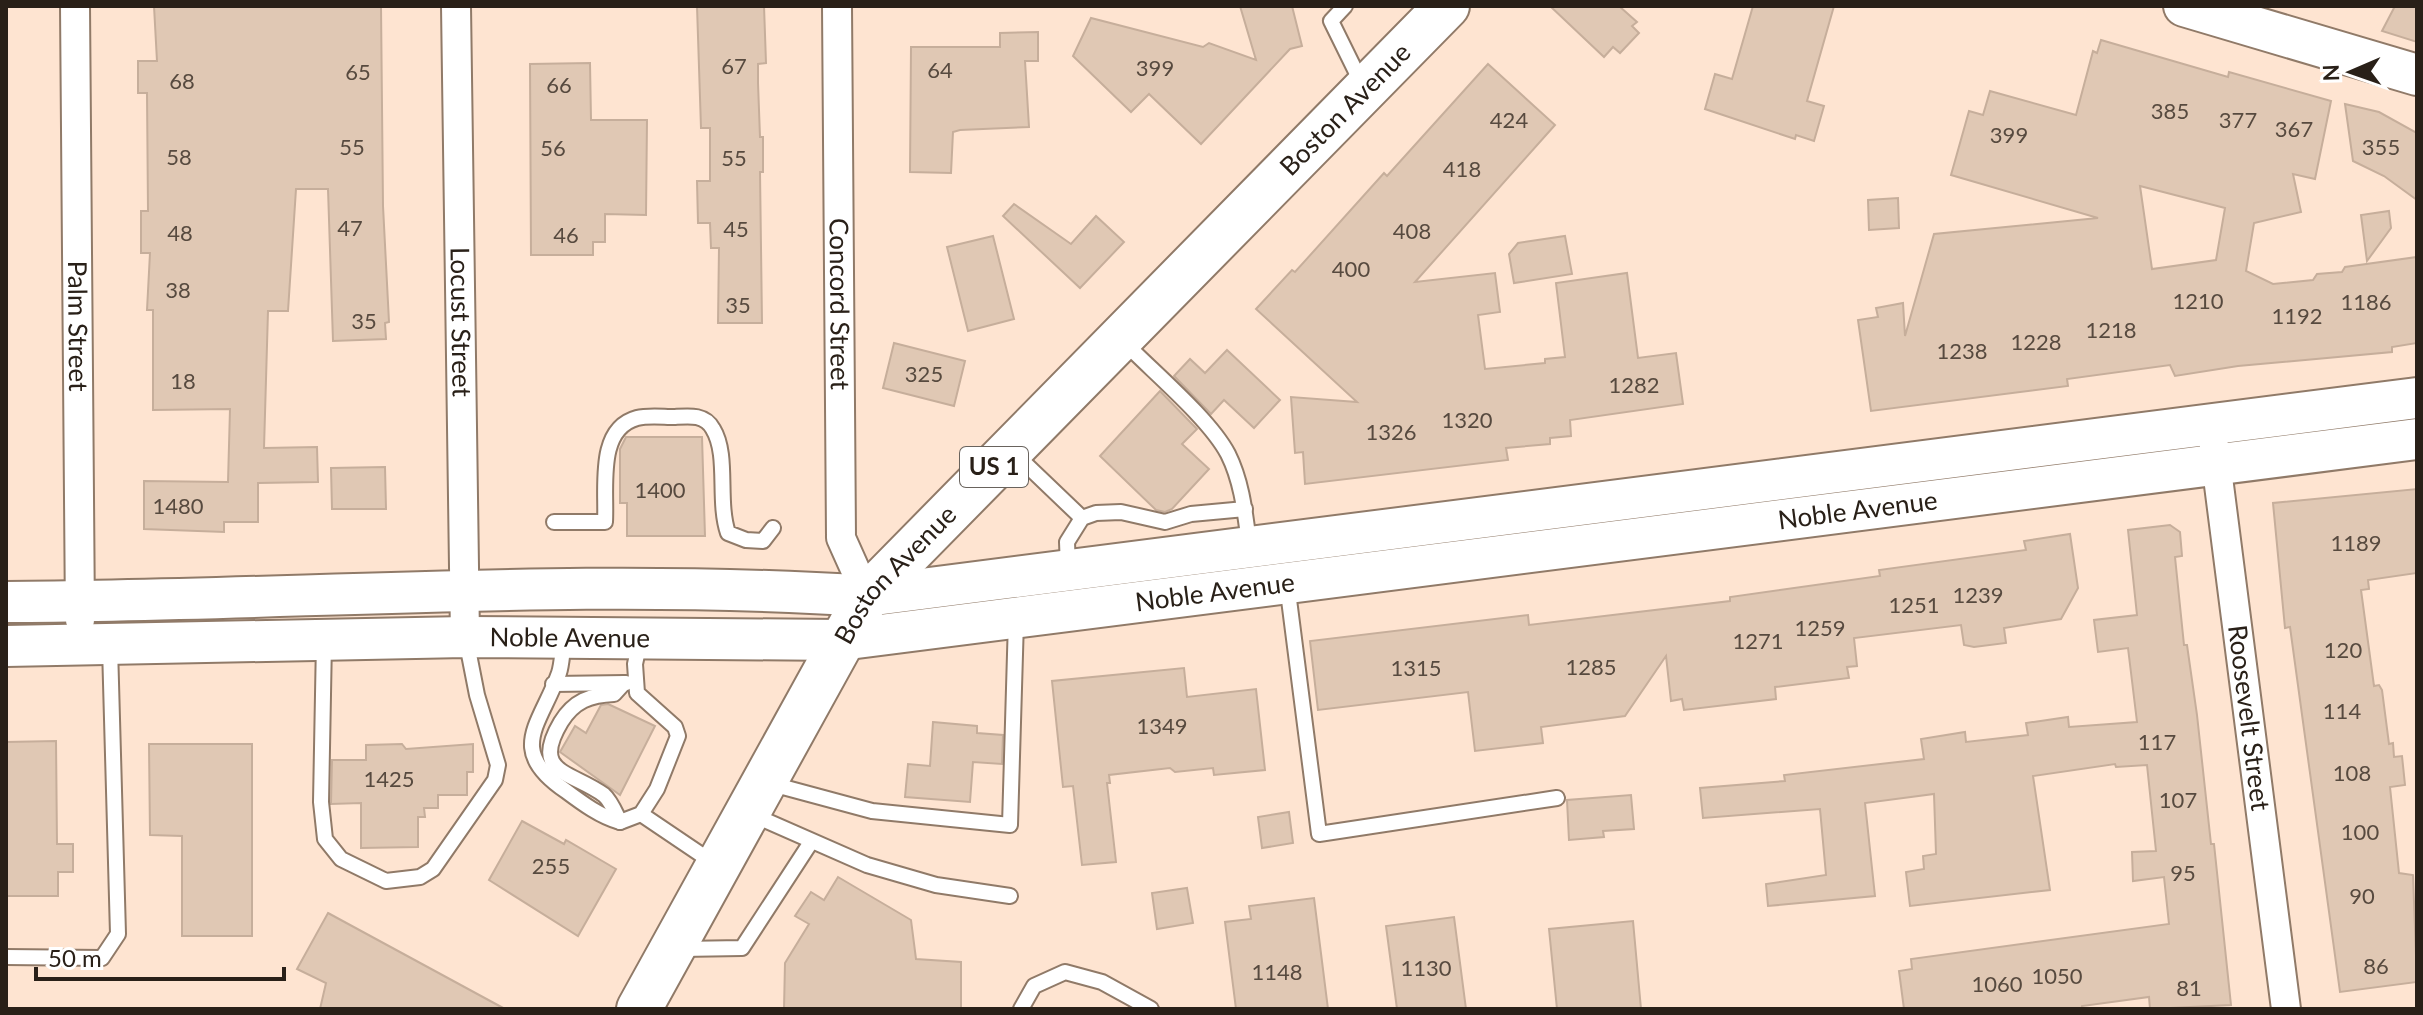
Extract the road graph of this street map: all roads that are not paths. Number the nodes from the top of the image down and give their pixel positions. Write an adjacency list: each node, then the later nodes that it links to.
1 (75, 6): 24 (street, Palm Street)
2 (456, 6): 21 (street, Locust Street)
3 (837, 6): 22 (street, Concord Street)
4 (1345, 6): 8 (lane)
5 (1447, 6): 8 (main road, Boston Avenue / US 1)
6 (2184, 6): 7 (main road)
7 (2417, 75)
8 (1365, 90): 9 (main road, Boston Avenue / US 1)
9 (1120, 338): 13 (main road, Boston Avenue / US 1); 14 (lane)
10 (2417, 398): 12 (main road, Noble Avenue)
11 (2417, 439): 12 (main road, Noble Avenue)
12 (2214, 444): 18 (main road, Noble Avenue); 20 (main road, Noble Avenue); 47 (street, Roosevelt Street)
13 (1011, 450): 15 (lane); 22 (main road, Boston Avenue / US 1)
14 (1245, 509): 15 (lane); 18 (lane)
15 (1082, 518): 19 (lane)
16 (554, 522): 17 (lane)
17 (773, 528)
18 (1250, 548): 19 (main road, Noble Avenue)
19 (1068, 571): 22 (main road, Noble Avenue)
20 (1287, 584): 25 (main road, Noble Avenue); 36 (lane)
21 (466, 592): 22 (main road, Noble Avenue); 24 (main road, Noble Avenue); 26 (street, Locust Street)
22 (867, 596): 30 (main road, Boston Avenue / US 1)
23 (6, 602): 24 (main road, Noble Avenue)
24 (80, 602): 31 (street, Palm Street)
25 (1016, 620): 30 (main road, Noble Avenue); 35 (lane)
26 (465, 637): 27 (main road, Noble Avenue); 29 (main road, Noble Avenue); 29 (lane)
27 (565, 638): 28 (main road, Noble Avenue); 34 (lane)
28 (641, 638): 30 (main road, Noble Avenue); 33 (lane)
29 (324, 640): 31 (main road, Noble Avenue)
30 (841, 640): 35 (main road, Boston Avenue / US 1)
31 (95, 645): 32 (main road, Noble Avenue); 43 (lane)
32 (6, 646)
33 (629, 683): 34 (lane); 37 (lane); 38 (lane)
34 (553, 684): 38 (lane)
35 (756, 797): 39 (lane); 40 (main road, Boston Avenue / US 1)
36 (1557, 798)
37 (641, 814): 38 (lane); 40 (lane)
38 (620, 822)
39 (811, 842): 41 (lane); 42 (lane)
40 (718, 866): 42 (main road, Boston Avenue / US 1)
41 (1010, 896)
42 (673, 949): 44 (main road, Boston Avenue / US 1)
43 (6, 957)
44 (639, 1009)
45 (1021, 1009): 46 (lane)
46 (1151, 1009)
47 (2286, 1009)

